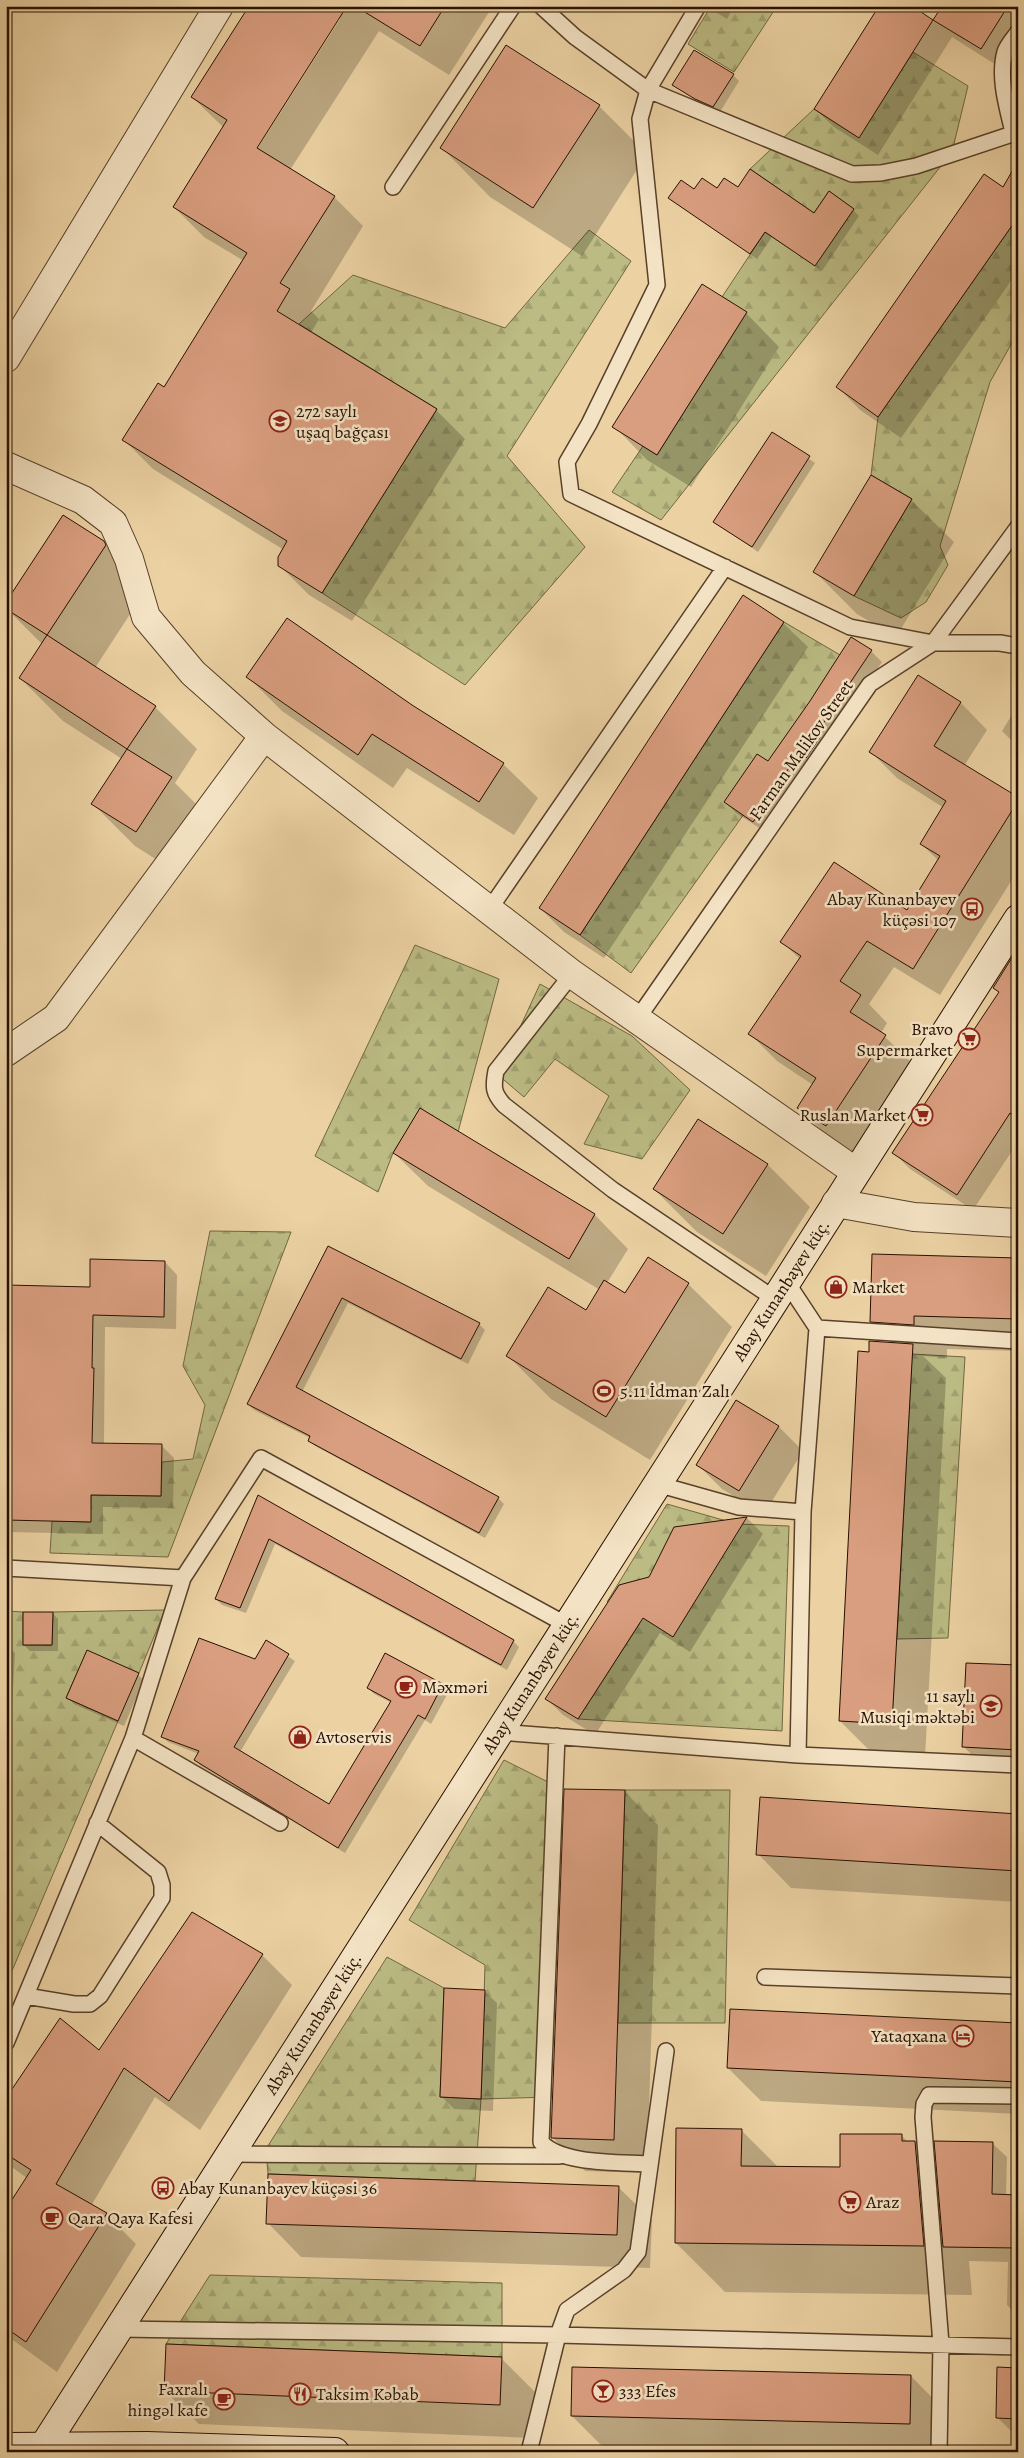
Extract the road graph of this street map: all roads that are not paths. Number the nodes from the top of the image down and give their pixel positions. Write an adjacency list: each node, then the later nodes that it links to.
1 (219, 6): 9 (street)
2 (513, 6): 8 (lane)
3 (541, 6): 6 (lane)
4 (698, 6): 6 (lane)
5 (1018, 32): 7 (lane)
6 (648, 90): 7 (lane); 12 (lane)
7 (1016, 132)
8 (393, 187)
9 (6, 358)
10 (6, 466): 15 (street)
11 (1018, 527): 13 (lane, Farman Malikov Street)
12 (725, 567): 13 (lane); 16 (lane)
13 (933, 643): 14 (lane); 19 (lane, Farman Malikov Street)
14 (1018, 646)
15 (264, 736): 16 (street); 20 (street)
16 (489, 910): 18 (street)
17 (1018, 919): 21 (street, Abay Kunanbayev küç.)
18 (572, 974): 19 (street); 24 (lane)
19 (638, 1018): 21 (street)
20 (6, 1052)
21 (856, 1172): 22 (street, Abay Kunanbayev küç.)
22 (836, 1203): 23 (street); 24 (street, Abay Kunanbayev küç.)
23 (1018, 1223)
24 (781, 1290): 25 (lane); 27 (street, Abay Kunanbayev küç.)
25 (817, 1328): 26 (lane); 28 (lane)
26 (1018, 1341)
27 (658, 1484): 28 (lane); 31 (street, Abay Kunanbayev küç.)
28 (803, 1512): 35 (lane)
29 (6, 1568): 30 (lane)
30 (183, 1578): 31 (lane); 34 (lane)
31 (567, 1625): 32 (street, Abay Kunanbayev küç.)
32 (499, 1732): 33 (lane); 45 (street, Abay Kunanbayev küç.)
33 (557, 1736): 35 (lane); 46 (lane)
34 (133, 1738): 37 (lane); 38 (lane)
35 (798, 1755): 36 (lane)
36 (1018, 1765)
37 (98, 1823): 41 (lane); 41 (lane)
38 (280, 1823)
39 (765, 1976): 40 (lane)
40 (1018, 1986)
41 (26, 1996): 42 (lane)
42 (6, 2043)
43 (666, 2051): 47 (lane)
44 (1018, 2096): 50 (lane)
45 (229, 2154): 46 (lane); 48 (street, Abay Kunanbayev küç.)
46 (564, 2156): 47 (lane)
47 (650, 2164): 49 (lane)
48 (118, 2329): 49 (lane); 53 (street, Abay Kunanbayev küç.)
49 (558, 2335): 50 (lane); 56 (lane)
50 (941, 2344): 51 (lane); 57 (lane)
51 (1018, 2347)
52 (6, 2447): 53 (street)
53 (42, 2449): 54 (street)
54 (138, 2449): 55 (street)
55 (335, 2452)
56 (529, 2452)
57 (939, 2452)

